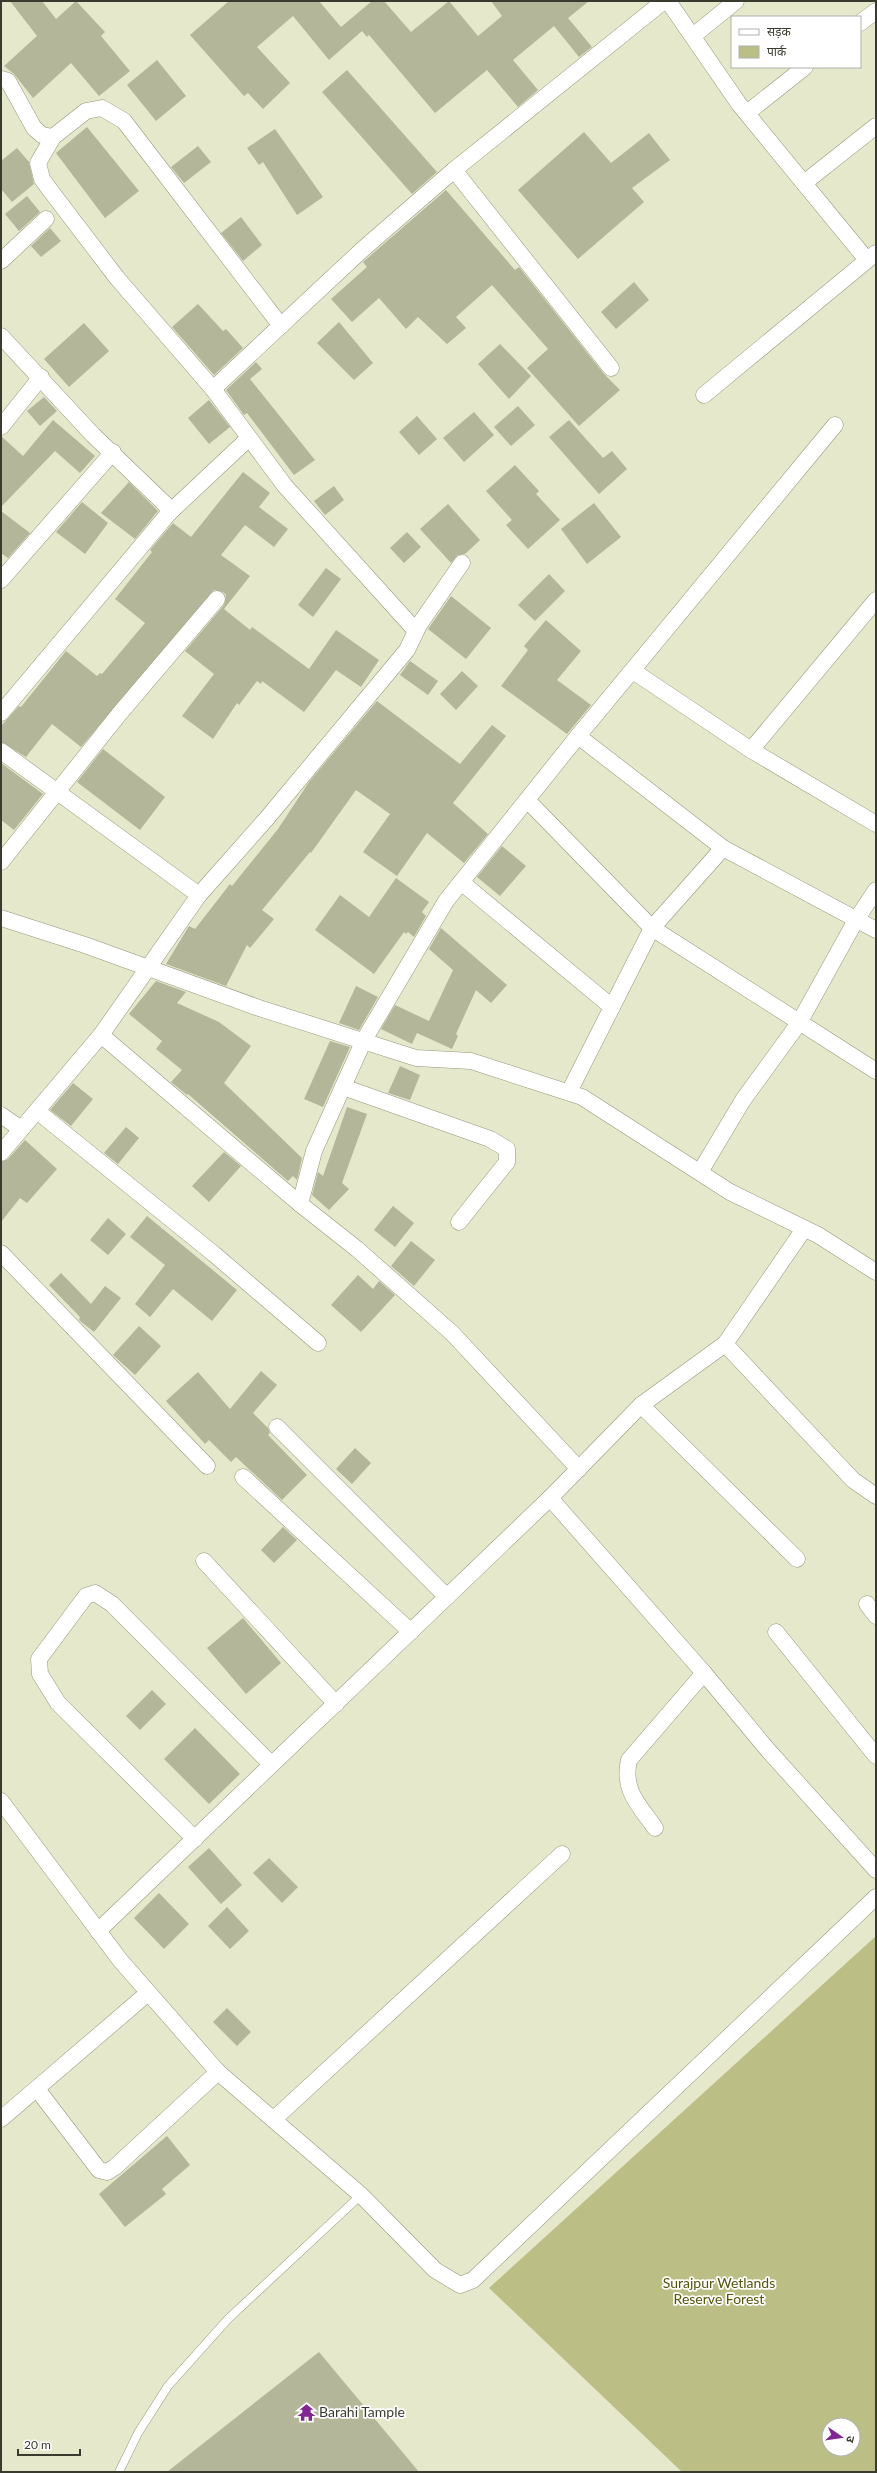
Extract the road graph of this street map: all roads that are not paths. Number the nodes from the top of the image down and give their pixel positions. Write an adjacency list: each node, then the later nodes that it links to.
1 (664, 1): 12 (street)
2 (668, 1): 6 (street)
3 (736, 1): 6 (street)
4 (876, 11): 5 (street)
5 (861, 23)
6 (693, 36): 9 (street)
7 (804, 68): 9 (street)
8 (1, 79): 11 (street)
9 (746, 113): 13 (street)
10 (876, 126): 13 (street)
11 (53, 137): 17 (street); 21 (street)
12 (454, 170): 17 (street); 19 (street)
13 (804, 183): 15 (street)
14 (46, 219): 16 (street)
15 (872, 256): 22 (street)
16 (1, 261)
17 (281, 326): 21 (street)
18 (1, 336): 20 (street)
19 (611, 368)
20 (41, 377): 24 (street); 26 (street)
21 (213, 389): 25 (street)
22 (704, 395)
23 (835, 424): 33 (street)
24 (1, 427)
25 (249, 438): 27 (street); 32 (street)
26 (113, 452): 27 (street); 29 (street)
27 (169, 513): 34 (street)
28 (462, 563): 32 (street)
29 (1, 580)
30 (217, 599): 38 (street)
31 (876, 600): 36 (street)
32 (416, 631): 45 (street)
33 (633, 671): 35 (street); 36 (street)
34 (1, 713)
35 (578, 736): 39 (street); 41 (street)
36 (751, 750): 40 (street)
37 (1, 751): 38 (street)
38 (57, 790): 42 (street); 45 (street)
39 (527, 800): 43 (street); 48 (street)
40 (876, 824)
41 (723, 848): 47 (street); 48 (street)
42 (1, 862)
43 (461, 882): 51 (street); 54 (street)
44 (876, 890): 47 (street)
45 (199, 895): 50 (street)
46 (1, 918): 50 (street)
47 (856, 920): 49 (street); 52 (street)
48 (652, 928): 51 (street); 52 (street)
49 (876, 930)
50 (147, 968): 53 (street); 54 (street)
51 (612, 1007): 57 (street)
52 (799, 1024): 55 (street); 62 (street)
53 (101, 1035): 58 (street); 63 (street)
54 (364, 1040): 56 (street); 57 (street)
55 (876, 1071)
56 (343, 1087): 63 (street); 64 (street)
57 (569, 1092): 62 (street)
58 (37, 1111): 60 (street); 68 (street)
59 (1, 1115): 60 (street)
60 (21, 1129): 61 (street)
61 (1, 1153)
62 (700, 1172): 65 (street)
63 (300, 1204): 73 (street)
64 (459, 1222)
65 (804, 1229): 67 (street); 69 (street)
66 (1, 1253): 72 (street)
67 (876, 1272)
68 (318, 1343)
69 (724, 1344): 70 (street); 75 (street)
70 (641, 1405): 73 (street); 77 (street)
71 (277, 1427): 79 (street)
72 (208, 1466)
73 (579, 1469): 76 (street)
74 (243, 1477): 80 (street)
75 (876, 1496)
76 (550, 1498): 79 (street); 82 (street)
77 (797, 1559)
78 (204, 1561): 83 (street)
79 (447, 1597): 80 (street)
80 (412, 1632): 83 (street)
81 (776, 1632): 84 (street)
82 (704, 1673): 87 (street); 90 (street)
83 (336, 1704): 85 (street)
84 (876, 1756)
85 (270, 1764): 88 (street); 88 (street)
86 (1, 1802): 92 (street)
87 (655, 1828)
88 (195, 1839): 92 (street)
89 (562, 1854): 97 (street)
90 (876, 1870)
91 (876, 1897): 98 (street)
92 (98, 1931): 93 (street)
93 (148, 1993): 94 (street); 95 (street)
94 (218, 2072): 95 (street); 97 (street)
95 (37, 2089): 96 (street)
96 (1, 2119)
97 (274, 2119): 98 (street)
98 (361, 2195): 99 (lane)
99 (119, 2472)

